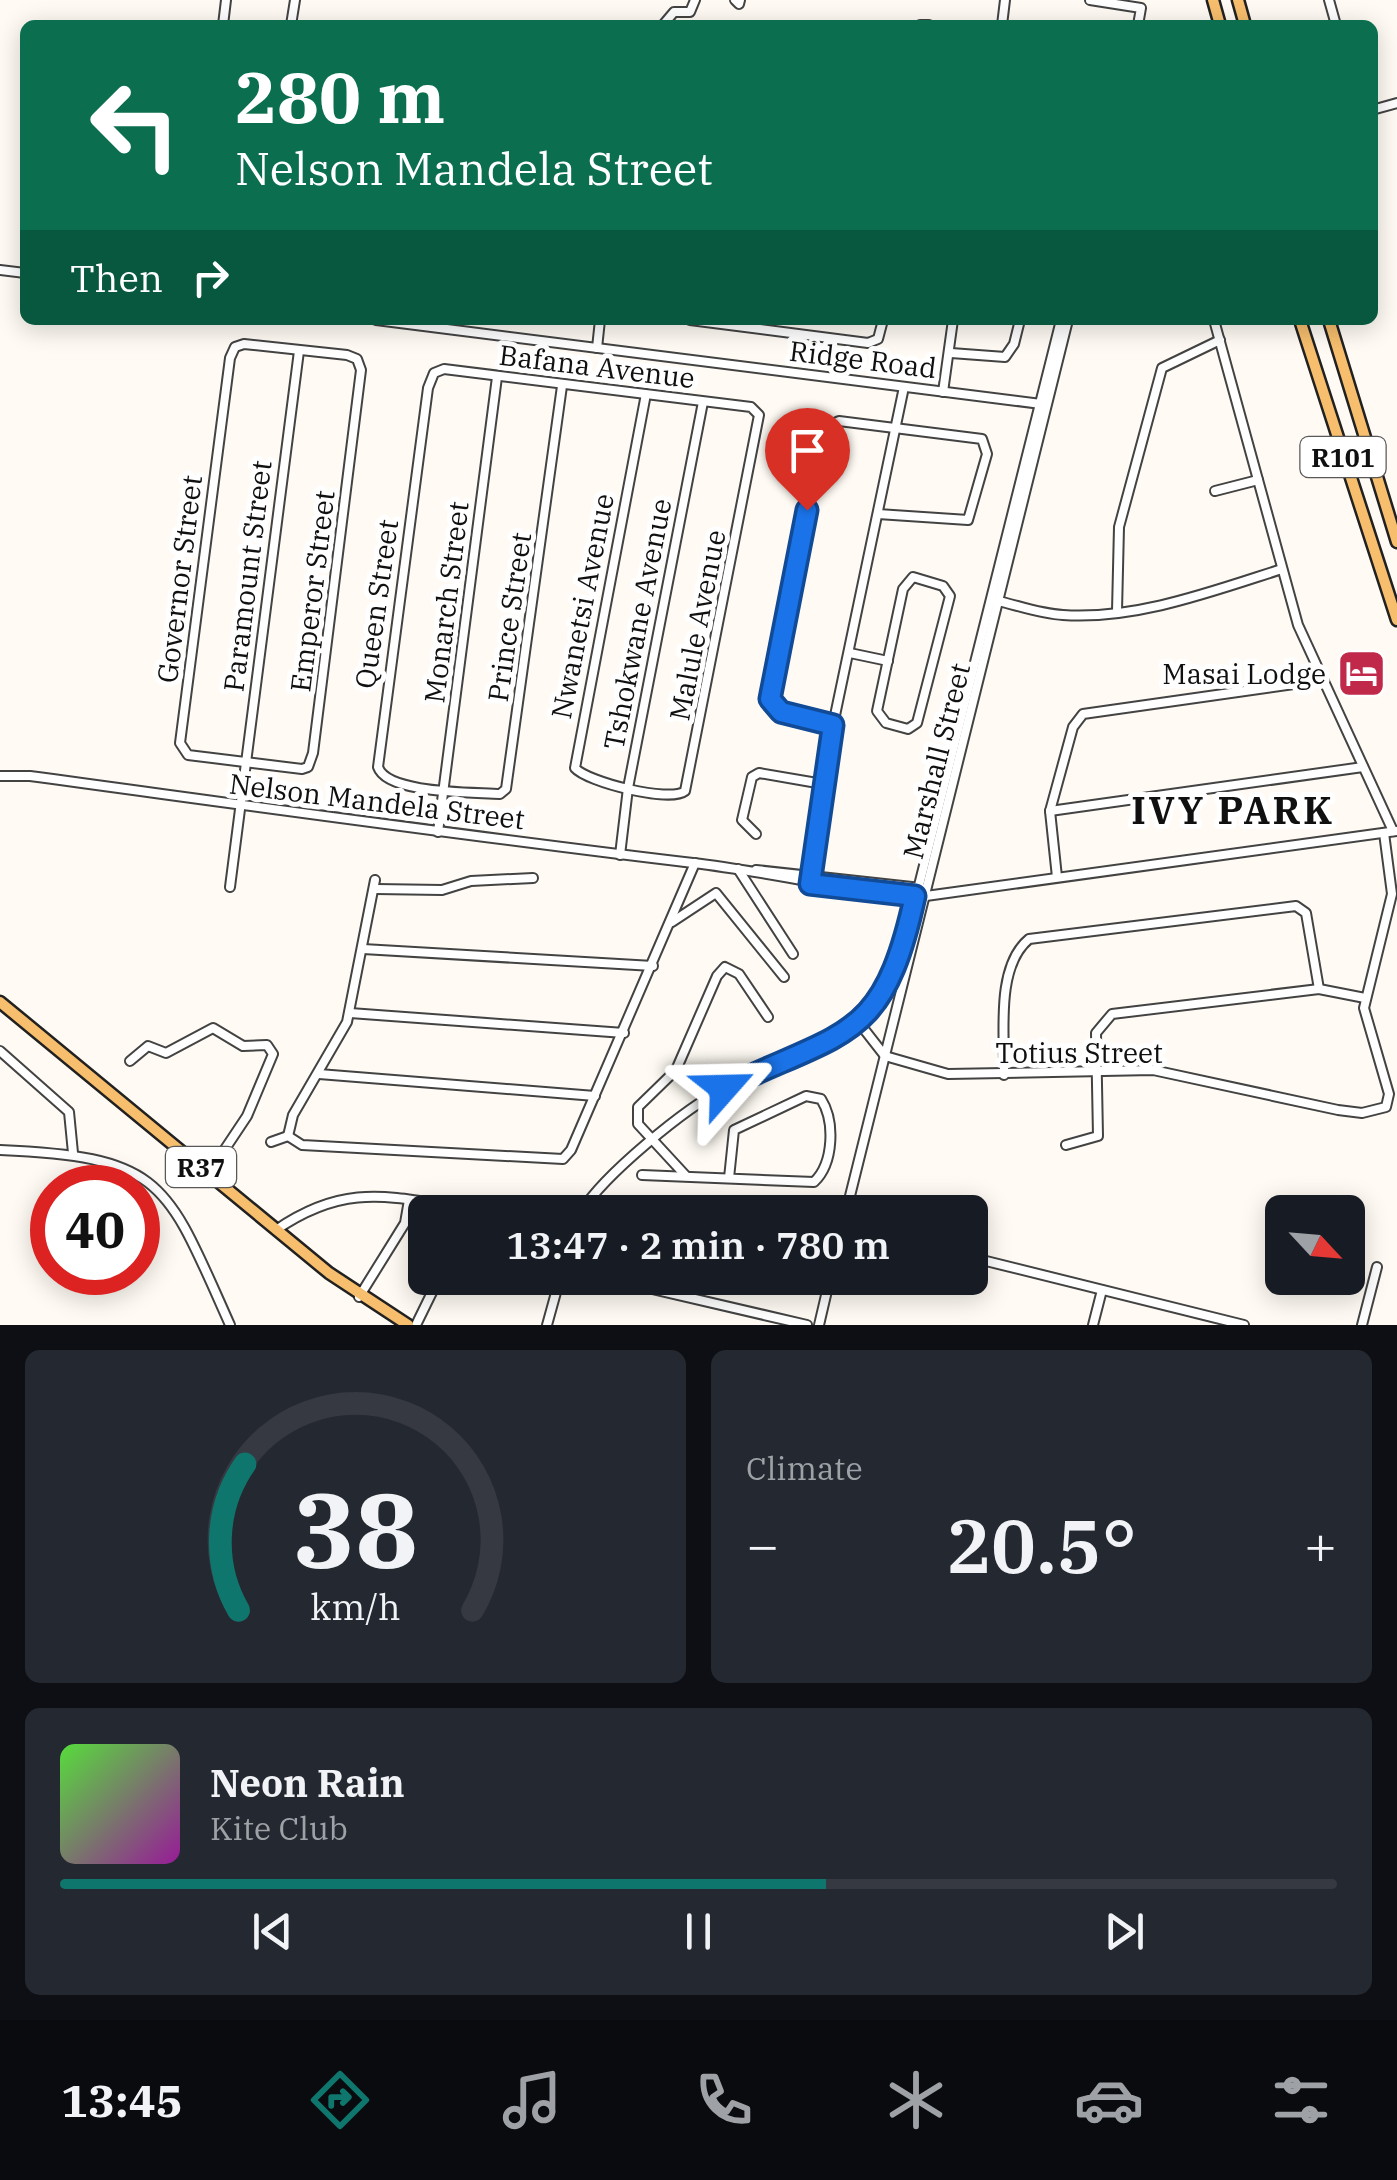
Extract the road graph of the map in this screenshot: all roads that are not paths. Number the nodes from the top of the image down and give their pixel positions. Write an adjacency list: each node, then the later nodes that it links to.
1 (696, 0): 3 (street)
2 (1090, 0): 4 (street)
3 (667, 20)
4 (1139, 20)
5 (415, 325): 16 (street, Ridge Road)
6 (599, 325): 16 (street)
7 (729, 325): 8 (street)
8 (882, 325)
9 (953, 325): 18 (street)
10 (1019, 325): 18 (street)
11 (1063, 325): 26 (street, Marshall Street)
12 (1216, 325): 15 (street)
13 (1302, 325): 34 (main road, R101)
14 (1331, 325): 32 (main road, R101)
15 (1220, 340): 29 (street); 36 (street)
16 (597, 348): 22 (street, Ridge Road)
17 (298, 351): 42 (street, Paramount Street); 42 (street, Emperor Street); 42 (street, Governor Street)
18 (951, 353): 23 (street)
19 (434, 373): 20 (street, Bafana Avenue); 47 (street, Queen Street)
20 (497, 377): 21 (street, Bafana Avenue); 47 (street, Monarch Street)
21 (562, 386): 24 (street, Bafana Avenue); 47 (street, Prince Street)
22 (904, 387): 23 (street, Ridge Road); 28 (street)
23 (943, 392): 26 (street, Ridge Road)
24 (646, 394): 25 (street, Bafana Avenue); 46 (street, Nwanetsi Avenue)
25 (703, 402): 27 (street, Bafana Avenue); 46 (street, Tshokwane Avenue)
26 (1043, 404): 35 (street, Marshall Street)
27 (755, 410): 46 (street, Malule Avenue)
28 (895, 427): 31 (street); 31 (street); 41 (street)
29 (1258, 480): 30 (street); 33 (street)
30 (1215, 491)
31 (878, 514): 38 (street)
32 (1397, 542)
33 (1282, 569): 36 (street); 40 (street)
34 (1391, 591): 37 (main road, R101)
35 (995, 600): 36 (street); 60 (street, Marshall Street); 61 (street, Marshall Street)
36 (1117, 611)
37 (1397, 620)
38 (850, 653): 39 (street); 41 (street)
39 (888, 662): 39 (street)
40 (1322, 680): 43 (street); 49 (street)
41 (833, 725): 45 (street)
42 (246, 764): 48 (street, Paramount Street)
43 (1363, 768): 49 (street); 51 (street)
44 (0, 776): 48 (street, Nelson Mandela Street)
45 (824, 784): 52 (street); 58 (street)
46 (628, 788): 53 (street, Tshokwane Avenue)
47 (444, 790): 50 (street, Monarch Street)
48 (244, 806): 50 (street, Nelson Mandela Street); 59 (street, Paramount Street)
49 (1050, 811): 56 (street)
50 (438, 832): 53 (street, Nelson Mandela Street)
51 (1391, 832): 56 (street, Nelson Mandela Street); 68 (street)
52 (756, 834)
53 (620, 855): 54 (street, Nelson Mandela Street)
54 (695, 863): 55 (street, Nelson Mandela Street); 62 (street)
55 (743, 869): 58 (street, Nelson Mandela Street); 64 (street)
56 (1056, 877): 61 (street, Nelson Mandela Street)
57 (533, 878): 63 (street)
58 (811, 879): 60 (street, Nelson Mandela Street)
59 (230, 888)
60 (916, 892): 61 (street, Nelson Mandela Street); 72 (street, Marshall Street)
61 (927, 892): 75 (street, Marshall Street)
62 (672, 922): 65 (street); 66 (street)
63 (363, 949): 65 (street); 70 (street)
64 (793, 954)
65 (652, 966): 73 (street)
66 (784, 976)
67 (1319, 989): 68 (street); 77 (street); 79 (street)
68 (1365, 998): 77 (street, Totius Street)
69 (0, 1002): 87 (main road, R37)
70 (350, 1013): 73 (street); 78 (street)
71 (768, 1018): 83 (street)
72 (860, 1024): 75 (street); 83 (street)
73 (624, 1033): 80 (street)
74 (0, 1051): 86 (street)
75 (886, 1056): 79 (street, Totius Street); 92 (street, Marshall Street)
76 (130, 1061): 87 (street)
77 (1096, 1070): 79 (street, Totius Street); 84 (street)
78 (319, 1074): 80 (street); 81 (street)
79 (1004, 1075)
80 (595, 1096): 81 (street)
81 (288, 1136): 82 (street)
82 (271, 1142)
83 (654, 1142): 89 (street); 91 (street)
84 (1066, 1145)
85 (1, 1152): 86 (street)
86 (73, 1153): 104 (street)
87 (208, 1173): 95 (main road, R37)
88 (642, 1175): 89 (street)
89 (686, 1176): 90 (street)
90 (729, 1178): 90 (street)
91 (594, 1195)
92 (850, 1195)
93 (408, 1200): 95 (street)
94 (408, 1206): 103 (street)
95 (276, 1230): 103 (main road, R37)
96 (988, 1262): 98 (street)
97 (1377, 1266): 112 (street)
98 (1102, 1290): 110 (street); 111 (street)
99 (431, 1295): 106 (street)
100 (556, 1295): 107 (street)
101 (678, 1295): 108 (street)
102 (826, 1295): 109 (street)
103 (359, 1297): 105 (main road, R37)
104 (230, 1325)
105 (408, 1325)
106 (416, 1325)
107 (548, 1325)
108 (807, 1325)
109 (819, 1325)
110 (1093, 1325)
111 (1244, 1325)
112 (1362, 1325)

